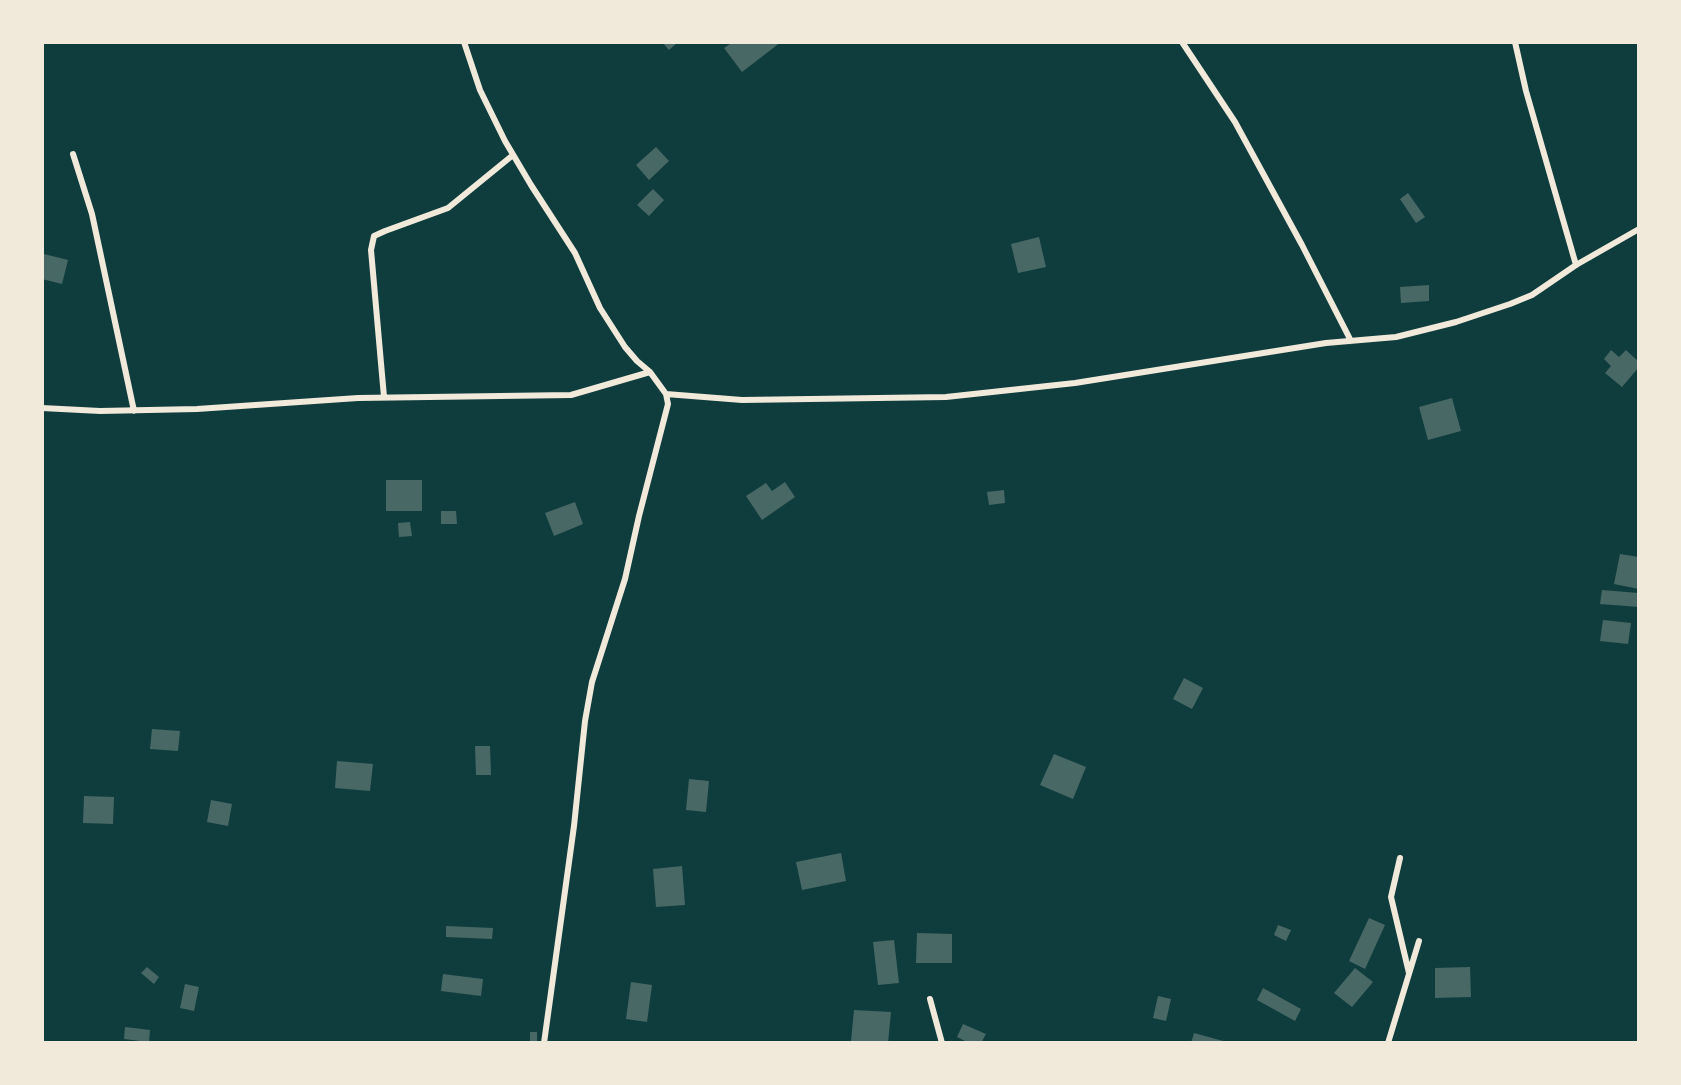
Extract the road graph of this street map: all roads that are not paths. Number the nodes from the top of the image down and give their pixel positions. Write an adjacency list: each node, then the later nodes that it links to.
1 (464, 42): 5 (street)
2 (1182, 42): 8 (street)
3 (1515, 42): 7 (street)
4 (73, 154): 13 (street)
5 (513, 155): 9 (street); 11 (street)
6 (1639, 229): 7 (street)
7 (1576, 265): 8 (street)
8 (1351, 341): 10 (street)
9 (650, 372): 10 (street); 11 (street)
10 (666, 394): 18 (street)
11 (384, 397): 13 (street)
12 (42, 408): 13 (street)
13 (134, 411)
14 (1400, 858): 16 (street)
15 (1419, 941): 16 (street)
16 (1409, 973): 20 (street)
17 (930, 999): 19 (street)
18 (544, 1043)
19 (942, 1043)
20 (1388, 1043)

